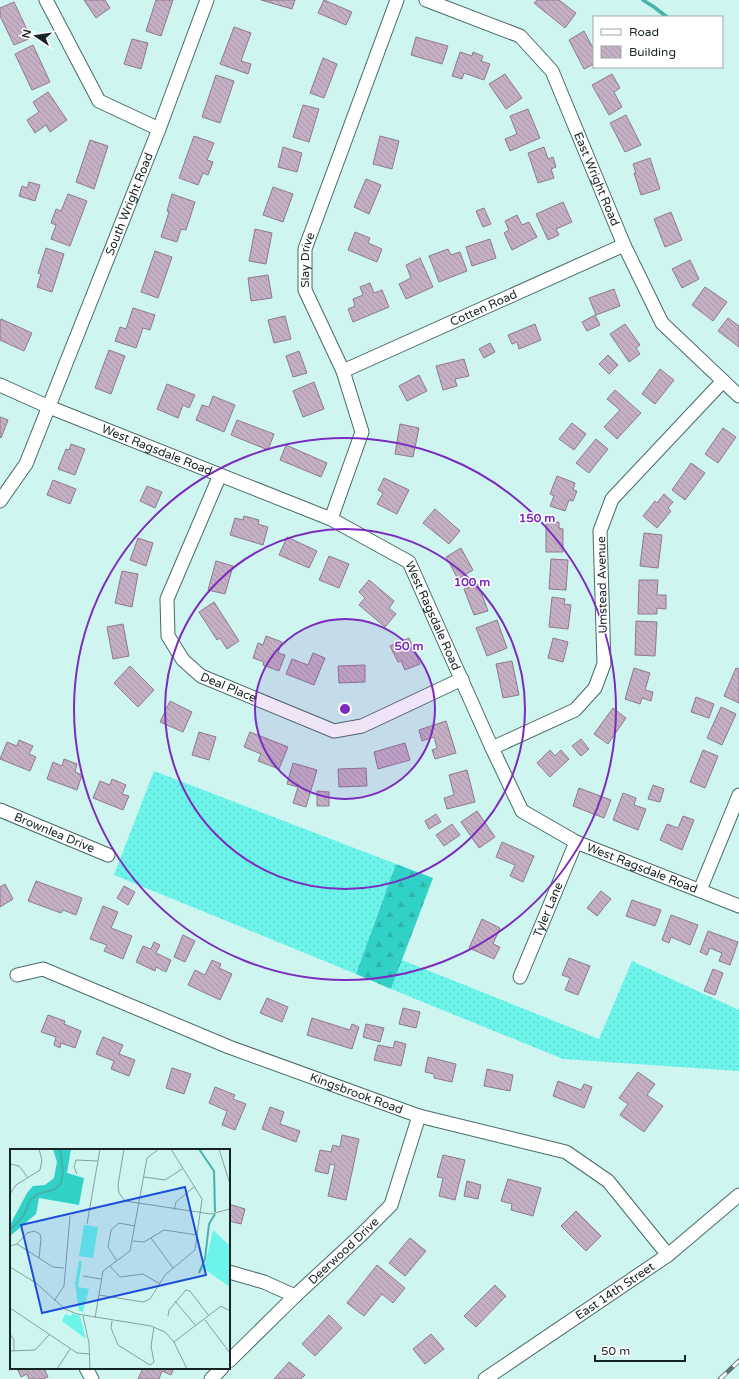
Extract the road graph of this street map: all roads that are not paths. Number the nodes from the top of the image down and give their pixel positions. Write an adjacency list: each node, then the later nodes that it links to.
1 (46, 0): 5 (street)
2 (207, 0): 5 (street, South Wright Road)
3 (397, 0): 7 (street, Slay Drive)
4 (426, 0): 6 (street, East Wright Road)
5 (159, 129): 11 (street, South Wright Road)
6 (624, 245): 7 (street, Cotten Road); 8 (street, East Wright Road)
7 (343, 371): 14 (street, Slay Drive)
8 (723, 381): 10 (street, East Wright Road); 16 (street, Umstead Avenue)
9 (0, 385): 11 (street, West Ragsdale Road)
10 (739, 396)
11 (49, 406): 12 (street, West Ragsdale Road); 13 (street, South Wright Road)
12 (220, 475): 14 (street, West Ragsdale Road); 15 (street, Deal Place)
13 (0, 501)
14 (331, 519): 15 (street, West Ragsdale Road)
15 (462, 679): 16 (street, West Ragsdale Road)
16 (492, 748): 19 (street, West Ragsdale Road)
17 (739, 795): 21 (street)
18 (0, 810): 20 (street, Brownlea Drive)
19 (576, 842): 21 (street, West Ragsdale Road); 24 (street, Tyler Lane)
20 (108, 855)
21 (700, 890): 22 (street, West Ragsdale Road)
22 (739, 906)
23 (17, 975): 25 (street, Kingsbrook Road)
24 (520, 978)
25 (419, 1116): 27 (street, Kingsbrook Road); 29 (street, Deerwood Drive)
26 (739, 1195): 27 (street, East 14th Street)
27 (668, 1256): 35 (street, East 14th Street)
28 (230, 1272): 29 (street)
29 (295, 1296): 30 (street, Deerwood Drive)
30 (230, 1360)
31 (87, 1369): 33 (street)
32 (221, 1369): 34 (street)
33 (92, 1379)
34 (211, 1379)
35 (485, 1379)

